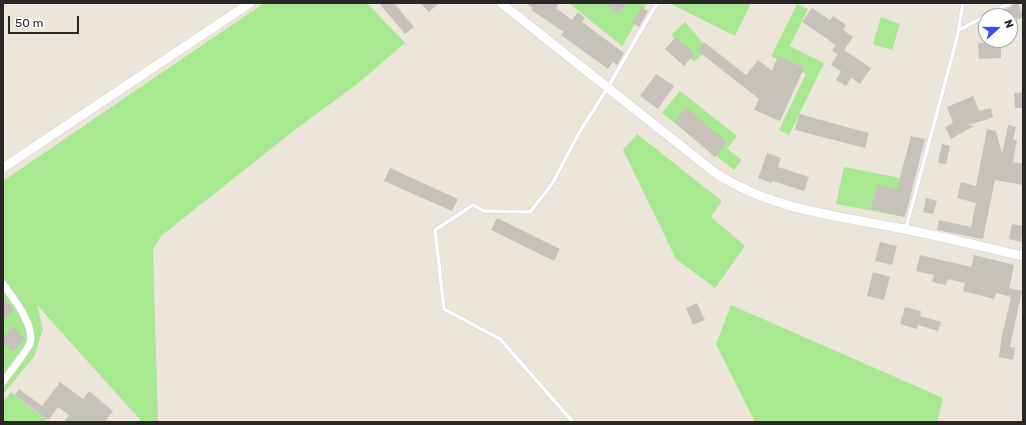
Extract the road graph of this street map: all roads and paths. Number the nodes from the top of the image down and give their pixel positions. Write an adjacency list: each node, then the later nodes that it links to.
1 (250, 3): 8 (street)
2 (501, 3): 7 (street)
3 (657, 3): 7 (lane)
4 (963, 3): 6 (lane)
5 (1010, 3): 6 (lane)
6 (959, 30): 9 (lane)
7 (608, 88): 9 (street); 13 (lane)
8 (3, 168)
9 (906, 229): 10 (street)
10 (1023, 256)
11 (3, 284): 12 (street)
12 (3, 382)
13 (573, 422)

